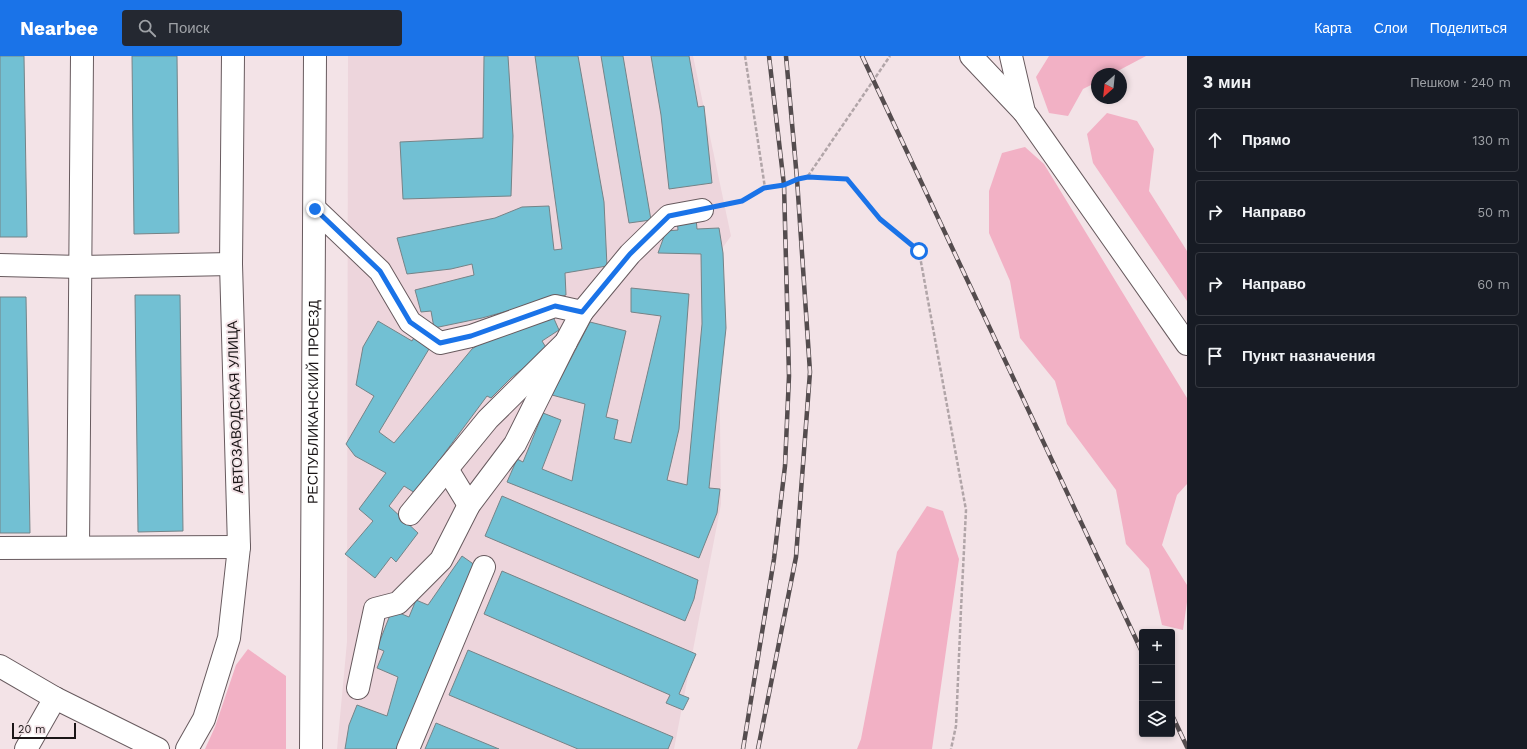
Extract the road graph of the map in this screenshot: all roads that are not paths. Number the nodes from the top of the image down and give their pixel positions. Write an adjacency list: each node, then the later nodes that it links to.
1 (82, 56): 11 (street)
2 (233, 56): 9 (street, АВТОЗАВОДСКАЯ УЛИЦА)
3 (315, 56): 7 (street, РЕСПУБЛИКАНСКИЙ ПРОЕЗД)
4 (971, 56): 6 (street)
5 (1011, 56): 6 (street)
6 (1024, 112): 14 (street)
7 (315, 209): 12 (street); 28 (street, РЕСПУБЛИКАНСКИЙ ПРОЕЗД)
8 (702, 210): 12 (street)
9 (231, 264): 11 (street); 18 (street, АВТОЗАВОДСКАЯ УЛИЦА)
10 (0, 265): 11 (street)
11 (81, 267): 20 (street)
12 (582, 312): 13 (street)
13 (566, 342): 15 (street); 16 (street)
14 (1187, 344)
15 (447, 469): 16 (street); 17 (street)
16 (469, 505): 23 (street)
17 (410, 514)
18 (239, 547): 20 (street); 27 (street, АВТОЗАВОДСКАЯ УЛИЦА)
19 (0, 548): 20 (street)
20 (78, 548)
21 (484, 566): 29 (street)
22 (0, 666): 24 (street)
23 (358, 688)
24 (55, 698): 25 (street); 26 (street)
25 (26, 749)
26 (158, 749)
27 (187, 749)
28 (311, 749)
29 (408, 749)

